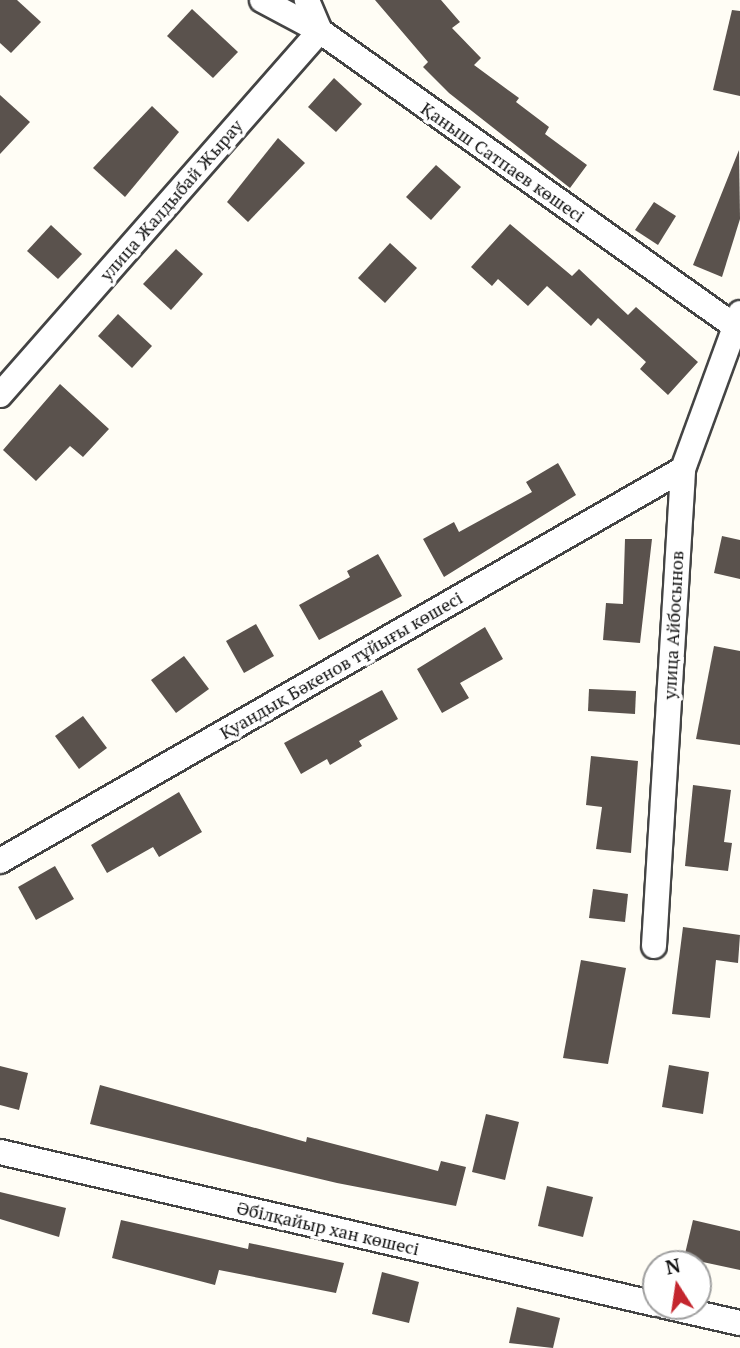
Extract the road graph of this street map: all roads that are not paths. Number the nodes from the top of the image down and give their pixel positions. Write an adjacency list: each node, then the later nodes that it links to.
1 (262, 0): 3 (street, Қаныш Сатпаев көшесі)
2 (307, 0): 3 (street)
3 (320, 31): 4 (street, Қаныш Сатпаев көшесі); 5 (street, улица Жалдыбай Жырау)
4 (738, 323): 6 (street, улица Айбосынов)
5 (0, 395)
6 (683, 469): 7 (street, Қуандық Бәкенов тұйығы көшесі); 8 (street, улица Айбосынов)
7 (0, 860)
8 (654, 946)
9 (0, 1152): 10 (street, Әбілқайыр хан көшесі)
10 (642, 1301)
11 (712, 1317): 12 (street)
12 (740, 1323)

